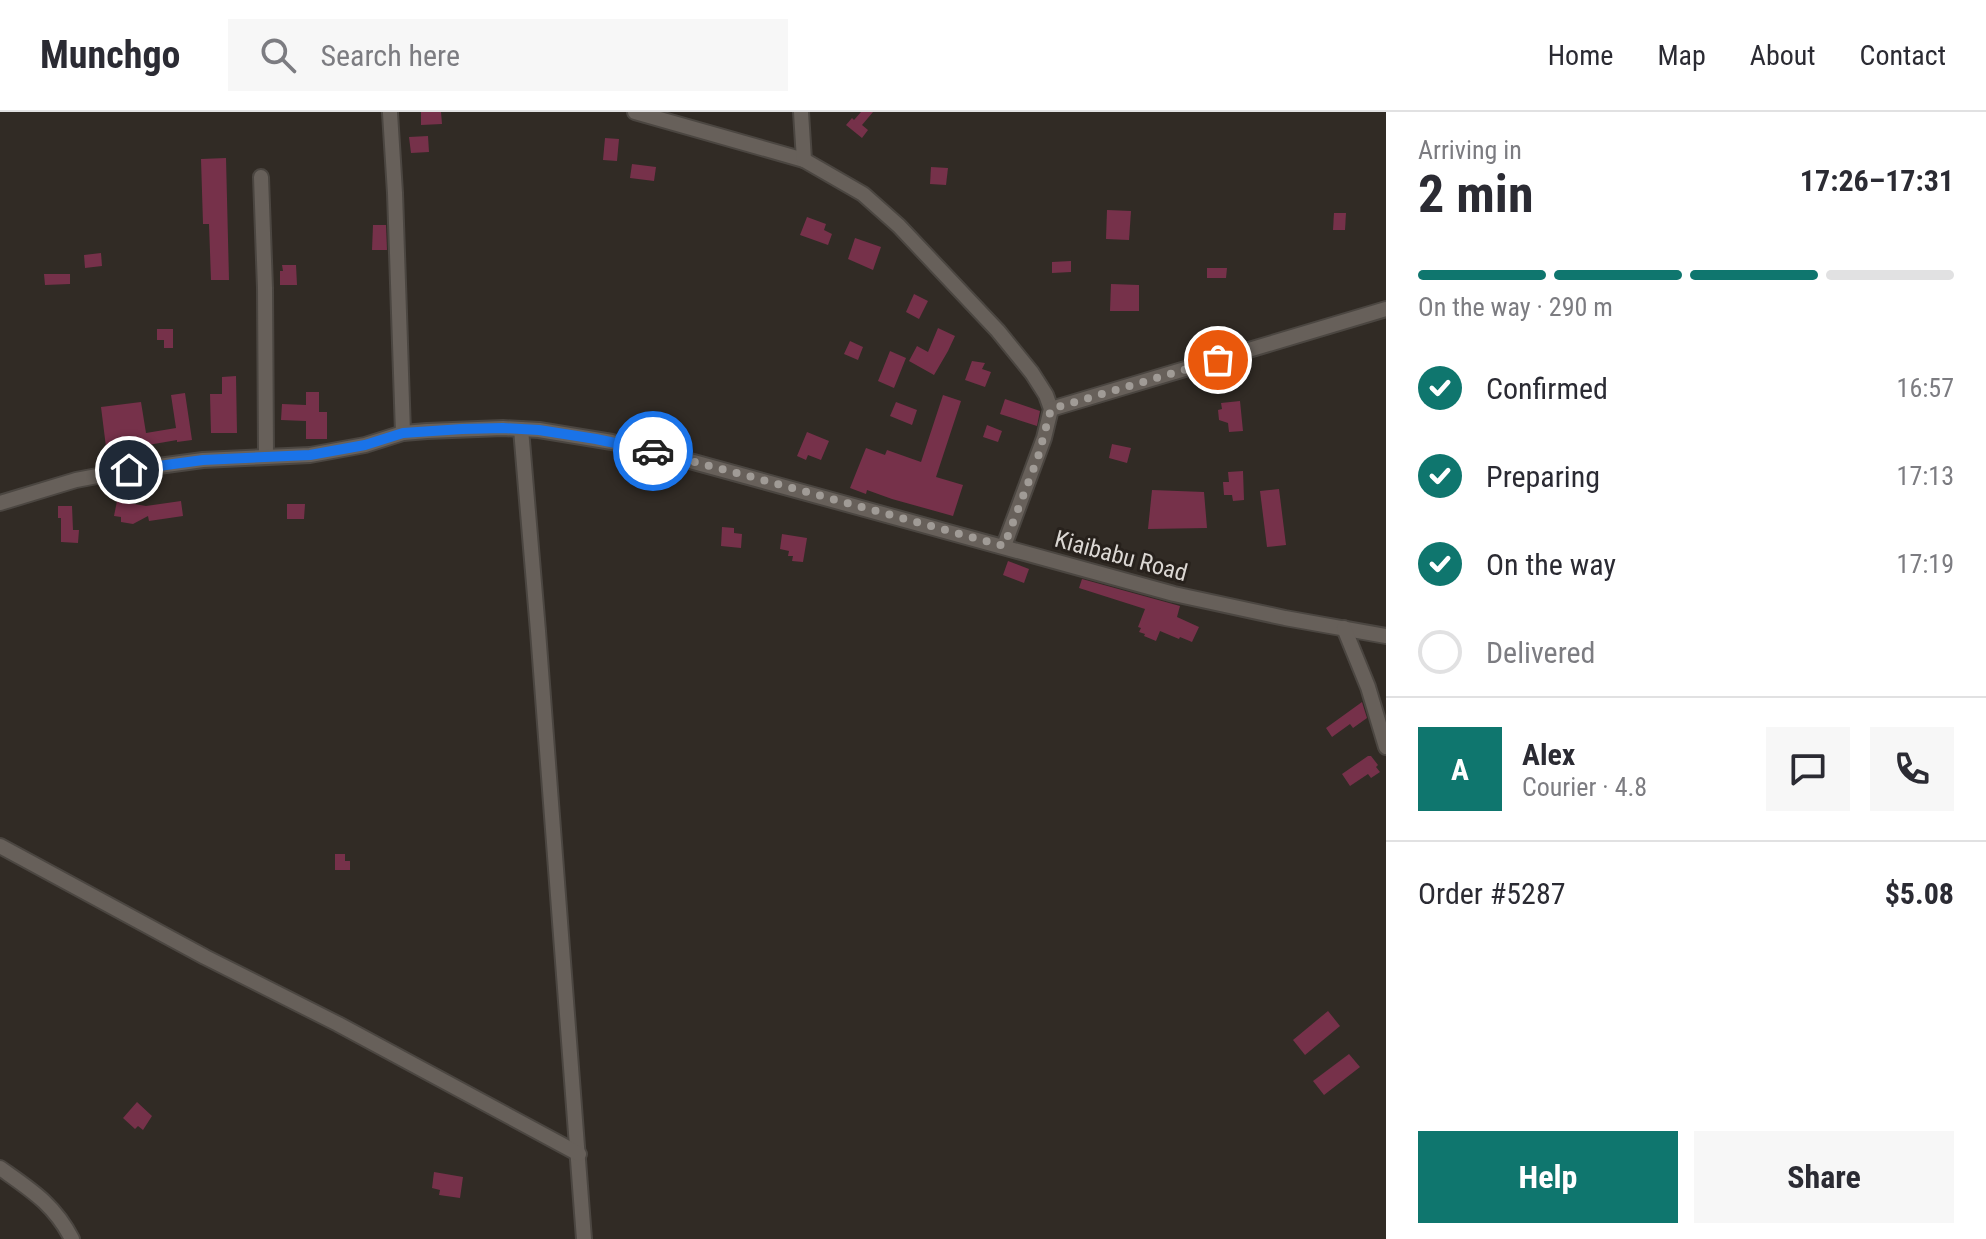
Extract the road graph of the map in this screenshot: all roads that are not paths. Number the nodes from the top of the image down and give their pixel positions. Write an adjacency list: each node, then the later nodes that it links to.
1 (635, 112): 4 (street)
2 (801, 112): 4 (street)
3 (390, 113): 9 (street)
4 (804, 160): 7 (street)
5 (261, 177): 10 (street)
6 (1386, 309): 7 (street)
7 (1051, 409): 12 (street)
8 (521, 429): 9 (street, Kiaibabu Road); 12 (street, Kiaibabu Road); 17 (street)
9 (403, 433): 10 (street, Kiaibabu Road)
10 (266, 456): 11 (street, Kiaibabu Road)
11 (0, 503)
12 (1004, 546): 13 (street, Kiaibabu Road)
13 (1344, 628): 14 (street, Kiaibabu Road); 15 (street)
14 (1386, 636)
15 (1386, 747)
16 (0, 846): 17 (street)
17 (579, 1154): 20 (street)
18 (0, 1168): 19 (street)
19 (72, 1239)
20 (584, 1239)

